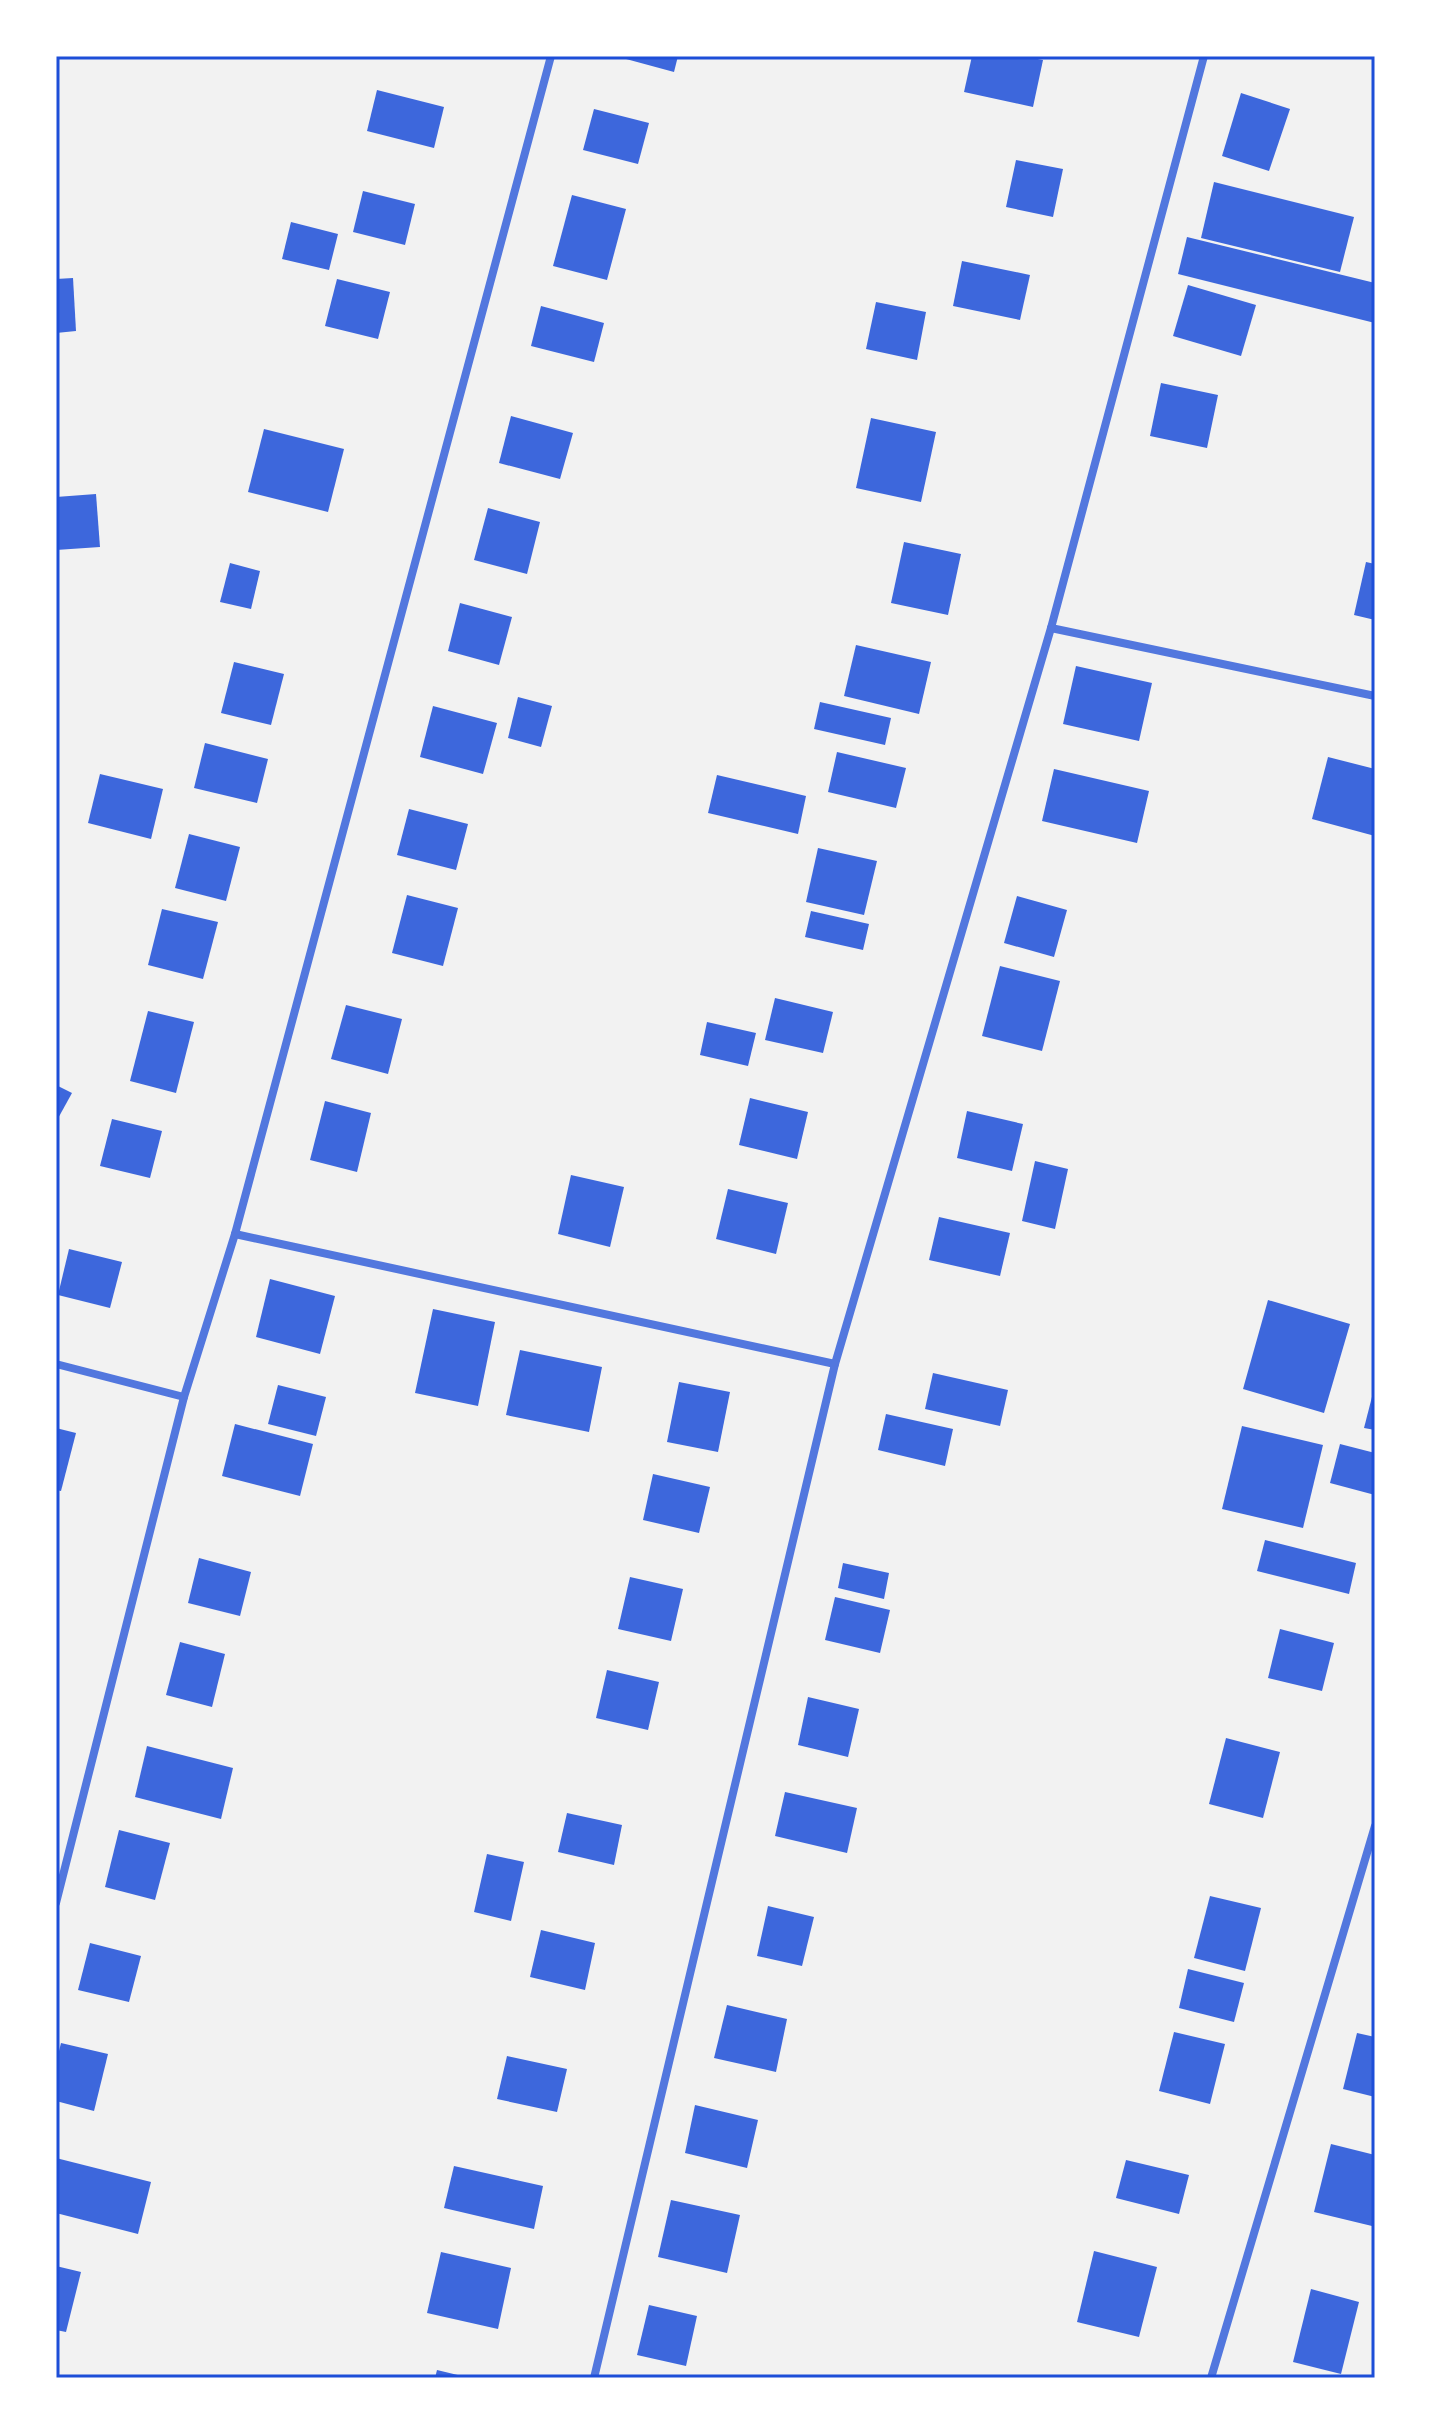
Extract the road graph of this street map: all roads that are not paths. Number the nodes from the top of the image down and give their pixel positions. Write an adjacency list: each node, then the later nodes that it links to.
1 (551, 56): 5 (street)
2 (1204, 56): 3 (street)
3 (1051, 628): 4 (street); 7 (street)
4 (1375, 696)
5 (235, 1234): 7 (street); 8 (street)
6 (56, 1364): 8 (street)
7 (835, 1364): 11 (street)
8 (184, 1397): 10 (street)
9 (1375, 1826): 12 (street)
10 (56, 1903)
11 (594, 2378)
12 (1211, 2378)

